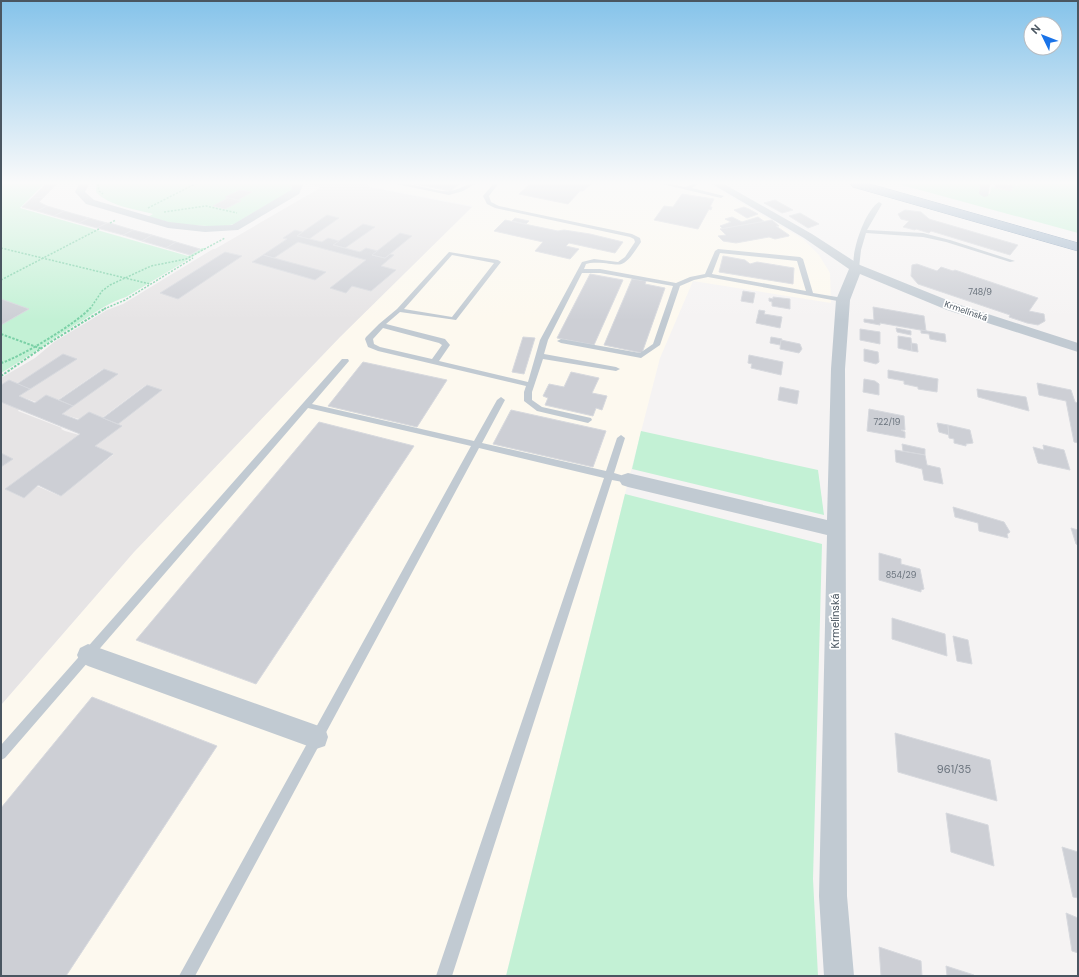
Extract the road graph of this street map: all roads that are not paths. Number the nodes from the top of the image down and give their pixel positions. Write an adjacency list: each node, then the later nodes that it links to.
1 (602, 230): 10 (lane)
2 (797, 230): 9 (street, Krmelínská)
3 (1017, 230): 7 (highway)
4 (1044, 230): 6 (highway)
5 (864, 231): 8 (lane); 9 (lane)
6 (1074, 238)
7 (1078, 247)
8 (1012, 262)
9 (856, 268): 14 (street, Krmelínská); 18 (street, Krmelínská)
10 (579, 271): 12 (lane); 19 (lane)
11 (708, 275): 12 (lane); 13 (lane); 13 (lane)
12 (678, 285): 17 (lane)
13 (810, 293): 14 (lane)
14 (843, 300): 31 (street, Krmelínská)
15 (399, 310): 15 (lane); 16 (lane)
16 (381, 325): 21 (lane); 21 (lane)
17 (561, 341)
18 (1078, 348)
19 (540, 356): 22 (lane); 23 (lane)
20 (345, 361): 25 (lane)
21 (435, 361): 23 (lane)
22 (616, 369)
23 (531, 385): 26 (lane)
24 (501, 400): 28 (lane)
25 (306, 405): 28 (lane); 32 (lane)
26 (588, 420)
27 (621, 438): 29 (lane)
28 (476, 444): 29 (lane); 33 (lane)
29 (608, 475): 30 (lane); 36 (lane)
30 (628, 480): 31 (street)
31 (836, 530): 37 (street, Krmelínská)
32 (88, 655): 33 (street); 34 (lane)
33 (316, 737): 35 (lane)
34 (1, 754)
35 (187, 976)
36 (444, 976)
37 (839, 976)

